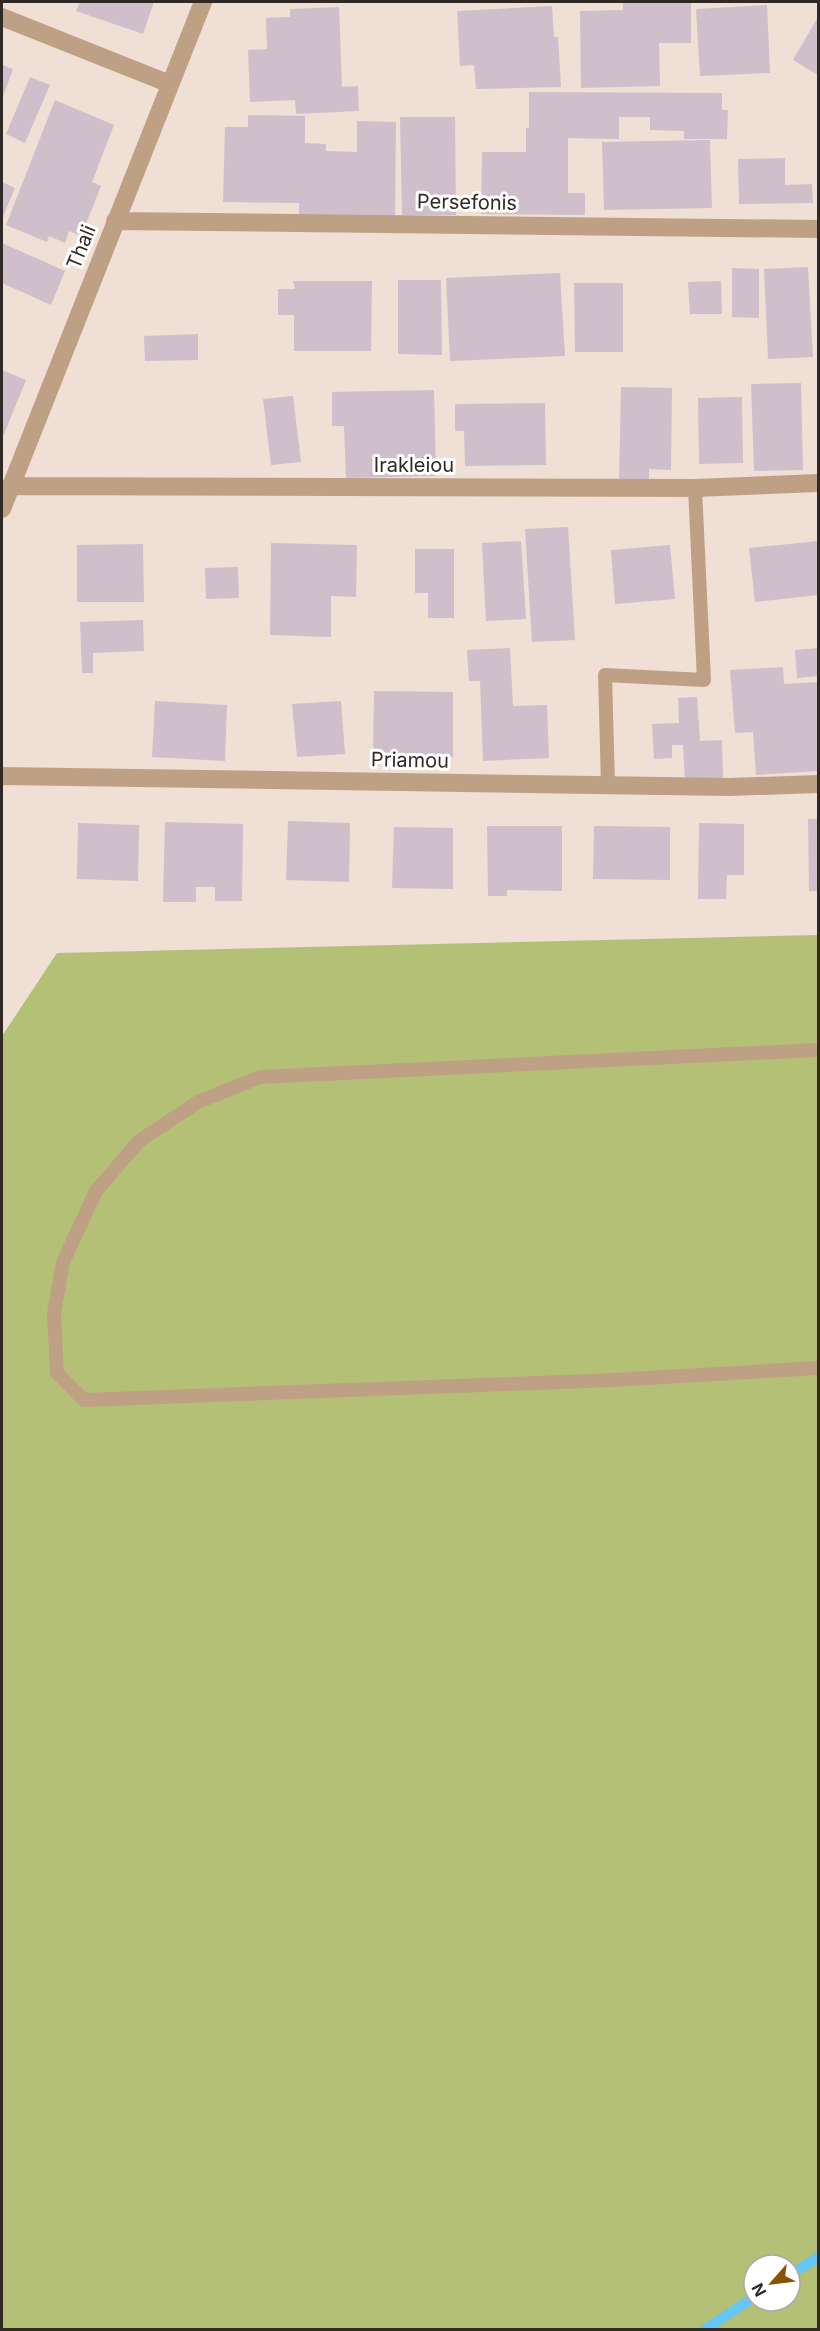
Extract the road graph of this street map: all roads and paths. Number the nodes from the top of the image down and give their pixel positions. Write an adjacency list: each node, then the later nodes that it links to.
1 (203, 2): 3 (street, Thali)
2 (2, 17): 3 (street)
3 (170, 84): 4 (street, Thali)
4 (115, 221): 5 (street, Persefonis); 7 (street, Thali)
5 (819, 229)
6 (819, 483): 8 (street, Irakleiou)
7 (10, 486): 8 (street, Irakleiou); 9 (street, Thali)
8 (695, 488): 12 (lane)
9 (2, 509)
10 (2, 776): 12 (street, Priamou)
11 (819, 784): 12 (street, Priamou)
12 (608, 785)
13 (819, 1050): 14 (lane)
14 (819, 1368)

